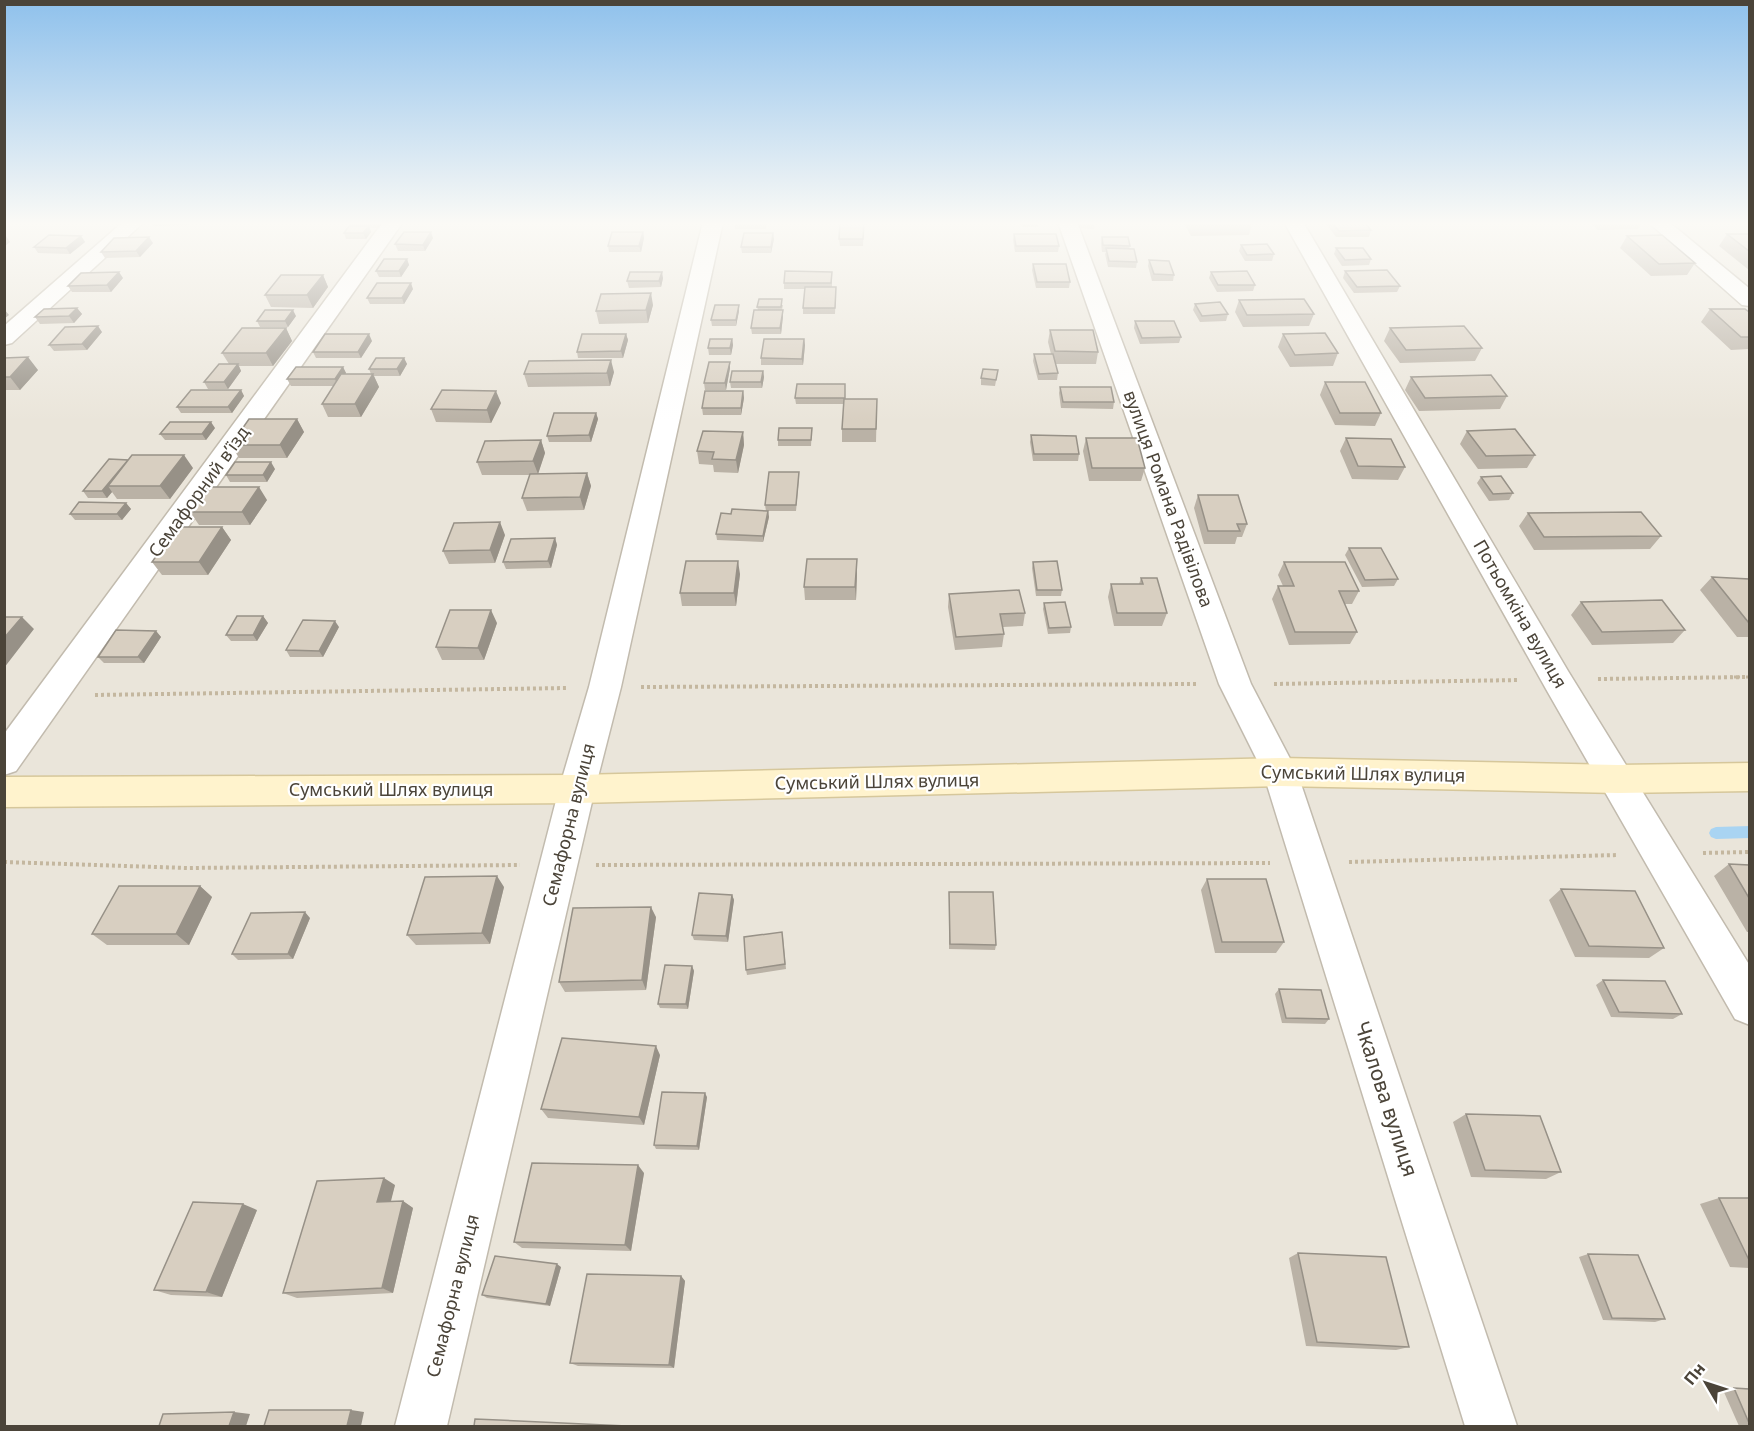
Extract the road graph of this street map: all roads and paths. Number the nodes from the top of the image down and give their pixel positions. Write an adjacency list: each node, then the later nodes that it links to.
1 (59, 289): 8 (street)
2 (345, 289): 13 (street, Семафорний в’їзд)
3 (697, 289): 12 (street, Семафорна вулиця)
4 (1091, 289): 11 (street, вулиця Романа Радівілова)
5 (1331, 289): 10 (street, Потьомкіна вулиця)
6 (1736, 289): 7 (street)
7 (1749, 300)
8 (4, 338)
9 (1749, 677): 10 (path)
10 (1557, 680): 11 (path); 17 (street, Потьомкіна вулиця)
11 (1235, 684): 12 (path); 15 (street, вулиця Романа Радівілова)
12 (605, 687): 13 (path); 18 (street, Семафорна вулиця)
13 (54, 696): 14 (street, Семафорний в’їзд)
14 (4, 761)
15 (1280, 772): 17 (main road, Сумський Шлях вулиця); 18 (main road, Сумський Шлях вулиця); 23 (street, Чкалова вулиця)
16 (1749, 777): 17 (main road, Сумський Шлях вулиця)
17 (1618, 779): 21 (street, Потьомкіна вулиця)
18 (577, 789): 19 (main road, Сумський Шлях вулиця); 24 (street, Семафорна вулиця)
19 (4, 792)
20 (1749, 852): 21 (path)
21 (1659, 854): 23 (path); 25 (street, Потьомкіна вулиця)
22 (4, 862): 24 (path)
23 (1310, 862): 24 (path); 27 (street, Чкалова вулиця)
24 (558, 865): 26 (street, Семафорна вулиця)
25 (1749, 1005)
26 (421, 1426)
27 (1491, 1426)

